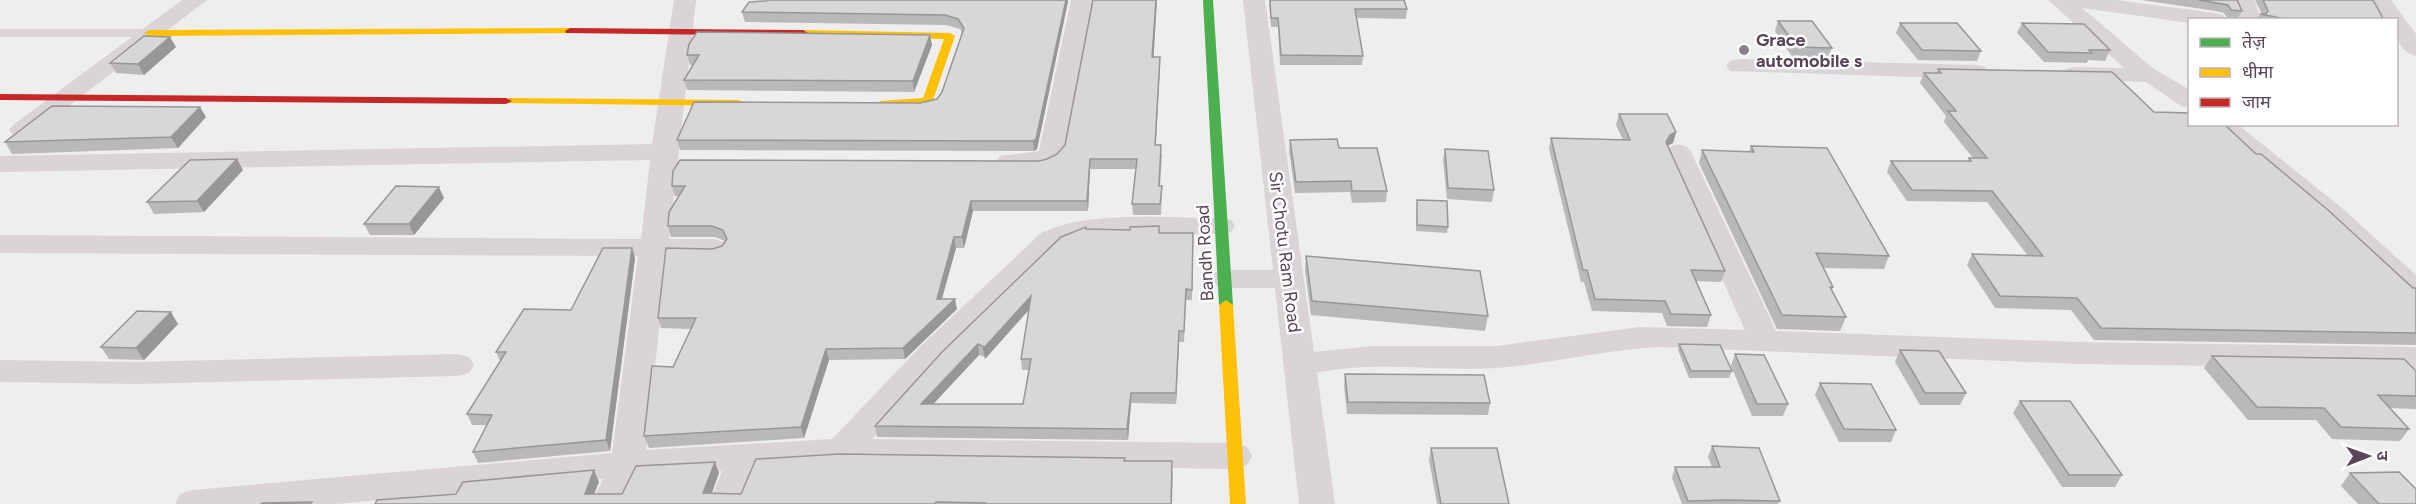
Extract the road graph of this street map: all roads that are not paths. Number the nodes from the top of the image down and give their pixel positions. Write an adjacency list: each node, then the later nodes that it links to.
1 (196, 0): 17 (street)
2 (685, 0): 15 (street)
3 (1082, 0): 35 (street)
4 (1208, 0): 37 (street, Bandh Road)
5 (1254, 0): 42 (street, Sir Chotu Ram Road)
6 (2059, 0): 24 (street)
7 (2069, 0): 10 (street)
8 (2243, 0): 12 (street)
9 (2380, 0): 13 (street)
10 (2121, 4): 11 (street)
11 (2203, 18)
12 (2250, 18)
13 (2393, 18)
14 (2398, 25): 18 (street)
15 (680, 31): 17 (street); 28 (street); 30 (street)
16 (0, 33): 17 (lane)
17 (149, 33): 26 (street)
18 (2416, 48)
19 (2398, 54): 20 (street)
20 (2416, 59)
21 (1738, 66): 22 (street)
22 (1997, 73)
23 (2054, 74): 24 (street)
24 (2146, 75): 27 (street)
25 (0, 97): 26 (street)
26 (66, 97): 28 (street); 32 (street)
27 (2188, 100)
28 (672, 103): 29 (street); 34 (street)
29 (755, 103)
30 (874, 103)
31 (2222, 126): 43 (street)
32 (0, 148)
33 (1678, 152): 44 (street)
34 (671, 157): 36 (street); 39 (street)
35 (984, 162)
36 (0, 164)
37 (1221, 226): 41 (street, Bandh Road); 49 (street)
38 (0, 244): 39 (street)
39 (652, 248): 40 (street); 52 (street)
40 (714, 248)
41 (1224, 279): 42 (street); 50 (street, Bandh Road)
42 (1288, 279): 47 (street, Sir Chotu Ram Road)
43 (2416, 291)
44 (1765, 341): 45 (street); 47 (street)
45 (2416, 358)
46 (458, 364): 48 (street)
47 (1299, 366): 59 (street, Sir Chotu Ram Road)
48 (0, 371)
49 (841, 451): 50 (street); 51 (street)
50 (1234, 456): 58 (street, Bandh Road)
51 (745, 457): 52 (street); 57 (street)
52 (627, 464): 53 (street); 56 (street)
53 (450, 492): 54 (street)
54 (345, 497): 55 (street)
55 (193, 504)
56 (609, 504)
57 (727, 504)
58 (1238, 504)
59 (1317, 504)

